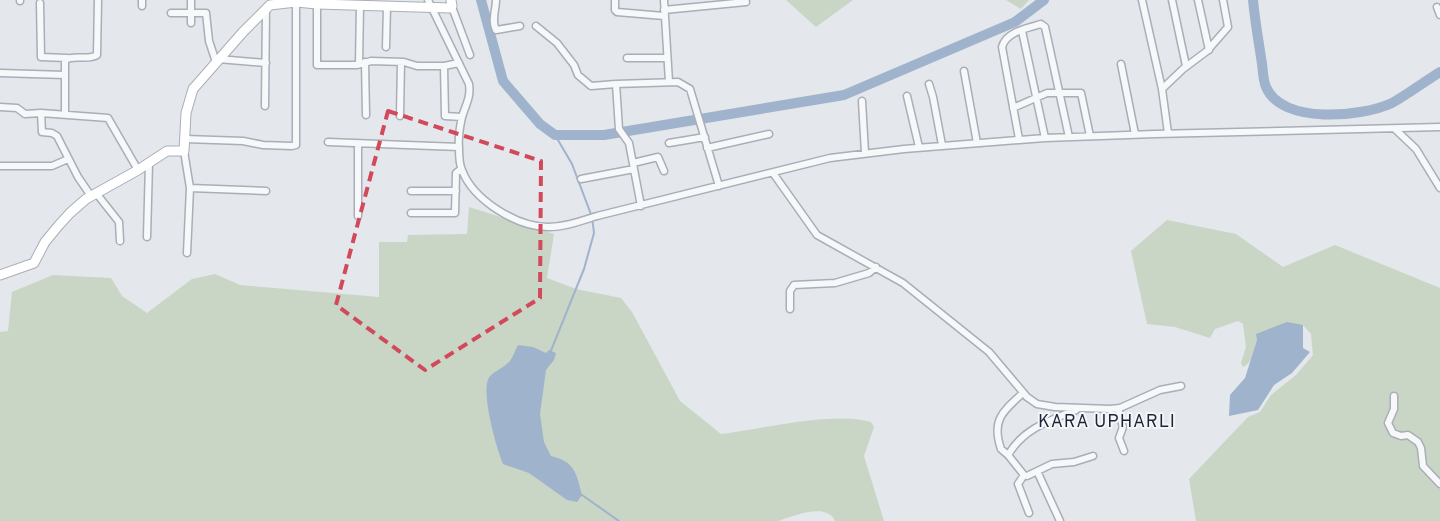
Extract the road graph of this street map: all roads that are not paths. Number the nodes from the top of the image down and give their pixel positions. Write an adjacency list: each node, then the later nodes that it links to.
1 (98, 0): 33 (street)
2 (191, 0): 23 (street)
3 (496, 0): 27 (street)
4 (615, 0): 24 (street)
5 (664, 0): 24 (street)
6 (1142, 0): 50 (street)
7 (1172, 0): 43 (street)
8 (1198, 0): 31 (street)
9 (1223, 0): 31 (street)
10 (296, 2): 16 (street); 21 (street); 72 (street)
11 (334, 2): 14 (street); 16 (street)
12 (746, 2): 24 (street)
13 (40, 3): 33 (street)
14 (348, 3): 18 (street)
15 (451, 3): 17 (street); 32 (street)
16 (317, 4): 39 (street)
17 (429, 4): 19 (street); 40 (street)
18 (360, 6): 19 (street); 39 (street)
19 (387, 6): 30 (street)
20 (1438, 7): 25 (street)
21 (266, 8): 36 (street); 38 (street)
22 (171, 13): 23 (street)
23 (191, 13): 26 (street); 36 (street)
24 (664, 13): 35 (street)
25 (1440, 15)
26 (191, 23)
27 (520, 26)
28 (536, 26): 48 (street)
29 (1022, 31): 51 (street); 53 (street); 57 (street)
30 (386, 46)
31 (1209, 50): 43 (street)
32 (470, 55)
33 (67, 58): 46 (street)
34 (627, 58): 35 (street)
35 (667, 58): 47 (street)
36 (217, 61): 38 (street); 72 (street)
37 (400, 62): 39 (street); 42 (street); 61 (street)
38 (266, 63): 55 (street)
39 (362, 63): 60 (street)
40 (458, 63): 42 (street); 62 (street)
41 (1122, 64): 67 (street)
42 (444, 66): 62 (street)
43 (1186, 66): 50 (street)
44 (964, 71): 75 (street)
45 (0, 73): 46 (street)
46 (65, 75): 59 (street)
47 (669, 82): 48 (street); 65 (street)
48 (616, 84): 87 (street)
49 (929, 84): 78 (street)
50 (1162, 89): 68 (street)
51 (1059, 92): 53 (street); 69 (street); 70 (street)
52 (907, 96): 80 (street)
53 (1037, 97): 57 (street); 71 (street)
54 (862, 101): 83 (street)
55 (265, 106)
56 (0, 107): 58 (street)
57 (1013, 108): 73 (street)
58 (41, 113): 59 (street); 84 (street)
59 (65, 114): 89 (street)
60 (366, 115)
61 (400, 116)
62 (462, 117): 79 (street)
63 (1440, 127): 64 (street)
64 (1394, 129): 68 (street); 95 (street)
65 (704, 134): 76 (street); 81 (street)
66 (769, 134): 81 (street)
67 (1135, 134): 68 (street); 69 (street)
68 (1168, 134)
69 (1090, 136): 70 (street)
70 (1069, 137): 71 (street)
71 (1045, 138): 73 (street)
72 (185, 139): 82 (street)
73 (1019, 139): 75 (street)
74 (328, 142): 77 (street)
75 (977, 142): 78 (street)
76 (669, 143)
77 (358, 144): 79 (street); 102 (street)
78 (942, 146): 80 (street)
79 (459, 147): 88 (street)
80 (919, 147): 83 (street)
81 (708, 148): 93 (street)
82 (184, 151): 85 (street); 94 (street)
83 (866, 153): 91 (street)
84 (68, 159): 86 (street); 99 (street)
85 (149, 163): 89 (street); 103 (street)
86 (0, 166)
87 (634, 166): 90 (street); 92 (street); 100 (street)
88 (461, 169): 98 (street); 100 (street)
89 (138, 170): 99 (street)
90 (664, 171)
91 (773, 173): 93 (street); 106 (street)
92 (581, 179)
93 (719, 186): 100 (street)
94 (190, 188): 96 (street); 105 (street)
95 (1440, 188)
96 (266, 191)
97 (411, 191): 98 (street)
98 (456, 191): 101 (street)
99 (94, 194): 104 (street); 107 (street)
100 (641, 206)
101 (411, 213)
102 (358, 216)
103 (148, 237)
104 (120, 241)
105 (187, 253)
106 (876, 267): 108 (street); 110 (street)
107 (0, 275)
108 (790, 309)
109 (1181, 386): 112 (street)
110 (1023, 393): 113 (street); 115 (street)
111 (1394, 396): 119 (street)
112 (1118, 408): 113 (street); 114 (street)
113 (1080, 409): 115 (street)
114 (1124, 451)
115 (1008, 455): 118 (street)
116 (1094, 456): 117 (street)
117 (1037, 471): 118 (street); 121 (street)
118 (1024, 475): 120 (street)
119 (1440, 484)
120 (1029, 513)
121 (1060, 521)

